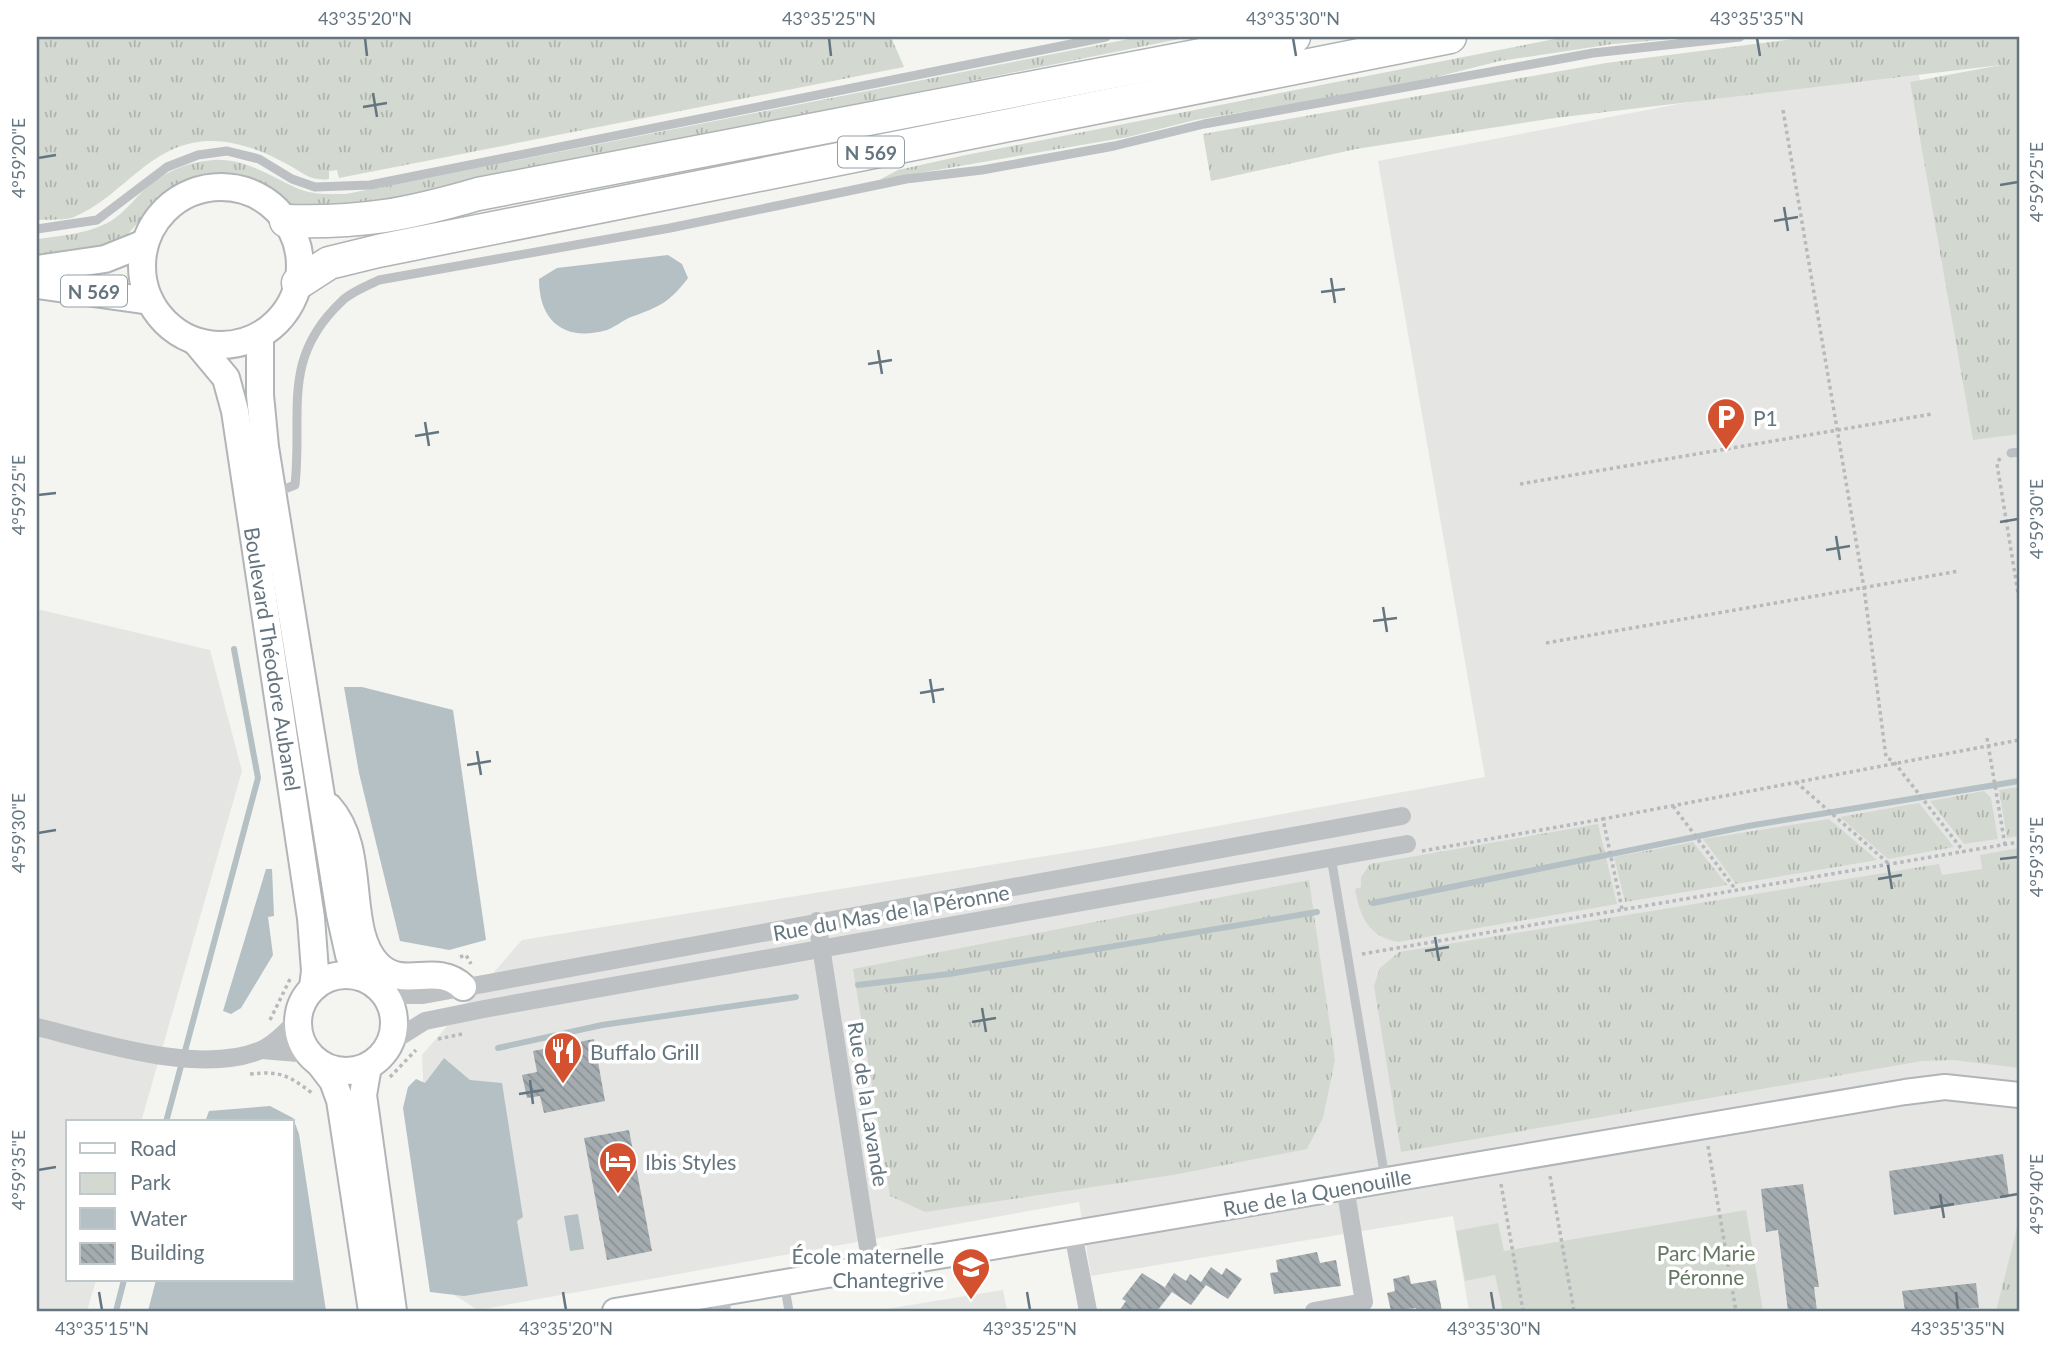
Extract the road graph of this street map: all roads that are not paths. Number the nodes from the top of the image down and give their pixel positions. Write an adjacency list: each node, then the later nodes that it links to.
1 (1106, 37): 6 (lane)
2 (1294, 37): 5 (highway, N 569)
3 (1450, 37): 9 (highway, N 569)
4 (1740, 37): 14 (lane)
5 (286, 221): 7 (main road); 9 (main road)
6 (37, 229)
7 (145, 243): 8 (main road, N 569); 11 (main road)
8 (37, 269)
9 (299, 283): 12 (main road)
10 (37, 285): 11 (main road, N 569)
11 (150, 301): 13 (main road)
12 (260, 336): 13 (main road); 14 (main road, Boulevard Théodore Aubanel)
13 (197, 342): 22 (main road, Boulevard Théodore Aubanel)
14 (272, 494): 15 (main road, Boulevard Théodore Aubanel)
15 (322, 799): 21 (main road, Boulevard Théodore Aubanel); 23 (main road)
16 (1402, 816): 19 (street, Rue du Mas de la Péronne)
17 (1410, 848): 18 (street, Rue du Mas de la Péronne)
18 (1331, 856): 20 (street, Rue du Mas de la Péronne); 32 (lane)
19 (817, 921): 20 (street, Rue de la Lavande); 23 (street, Rue du Mas de la Péronne)
20 (821, 948): 27 (street, Rue du Mas de la Péronne); 35 (street, Rue de la Lavande)
21 (358, 976): 22 (main road); 24 (main road)
22 (302, 981): 25 (main road)
23 (463, 987): 24 (street, Rue du Mas de la Péronne)
24 (382, 990): 27 (main road)
25 (298, 1019): 28 (street); 29 (main road)
26 (37, 1027): 28 (street)
27 (390, 1043): 30 (main road)
28 (262, 1050): 29 (street)
29 (315, 1059): 30 (main road); 39 (main road)
30 (377, 1073): 40 (main road)
31 (2019, 1095): 32 (street, Rue de la Quenouille)
32 (1385, 1180): 33 (street, Rue de la Quenouille)
33 (1345, 1187): 34 (street, Rue de la Quenouille); 38 (street)
34 (1073, 1233): 35 (street, Rue de la Quenouille); 43 (street)
35 (871, 1267): 36 (street, Rue de la Quenouille)
36 (783, 1282): 37 (street, Rue de la Quenouille); 42 (lane)
37 (720, 1302): 41 (street, Rue de la Quenouille)
38 (1365, 1307): 44 (street)
39 (372, 1311)
40 (393, 1311)
41 (615, 1311)
42 (789, 1311)
43 (1088, 1311)
44 (1314, 1311)

